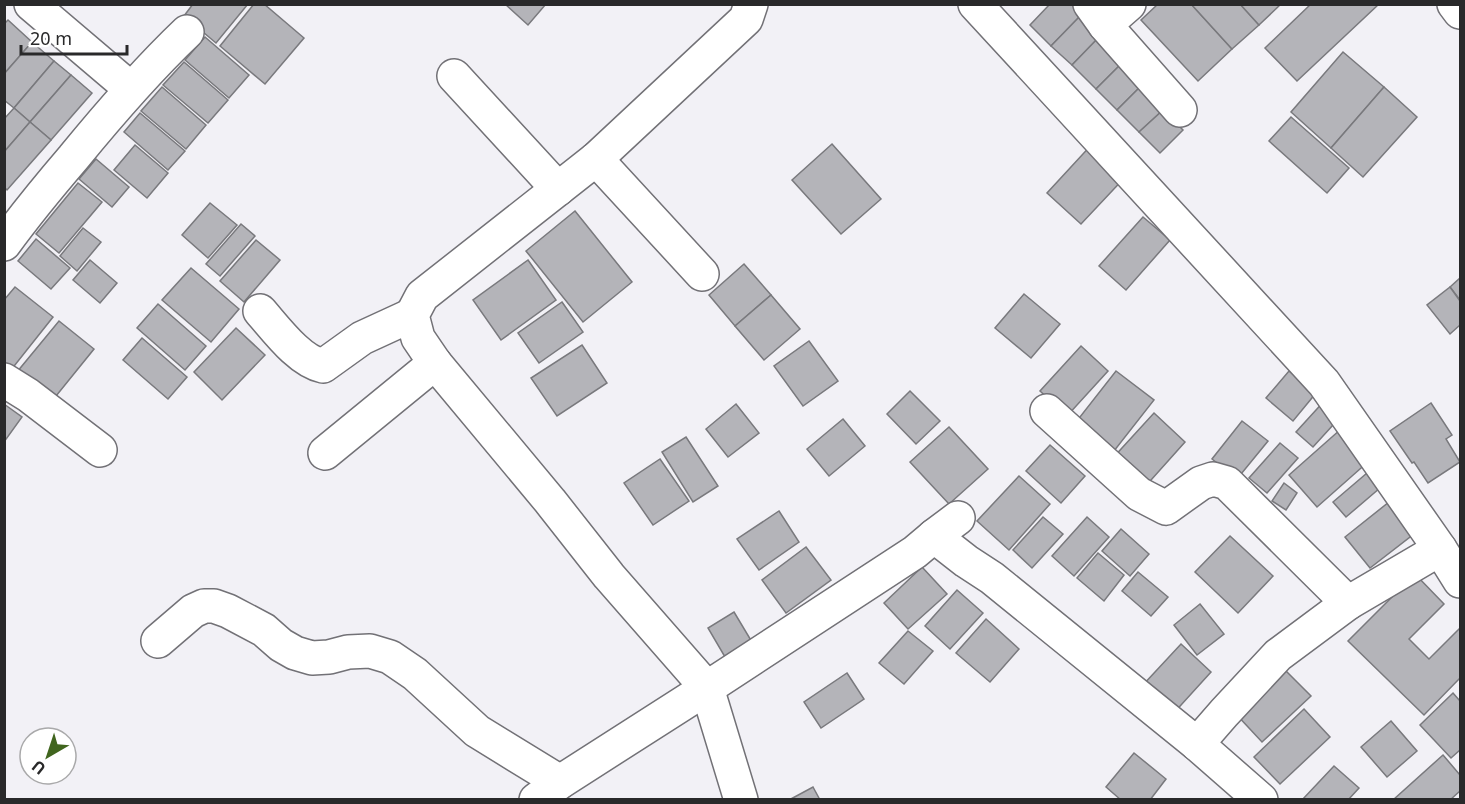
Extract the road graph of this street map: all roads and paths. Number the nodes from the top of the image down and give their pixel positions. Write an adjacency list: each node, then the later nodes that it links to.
1 (31, 4): 9 (street)
2 (751, 4): 11 (street)
3 (975, 4): 22 (street)
4 (1454, 4): 6 (street)
5 (1108, 11): 10 (street)
6 (1461, 12)
7 (187, 32): 9 (street)
8 (454, 76): 12 (street)
9 (131, 89): 13 (street)
10 (1180, 110)
11 (596, 159): 12 (street); 14 (street)
12 (558, 189): 16 (street)
13 (10, 222)
14 (702, 274)
15 (260, 311): 16 (street)
16 (412, 315): 17 (street)
17 (435, 363): 21 (street); 26 (street)
18 (4, 380): 20 (street)
19 (1047, 411): 24 (street)
20 (99, 450)
21 (325, 453)
22 (1440, 549): 23 (street); 24 (street)
23 (1461, 581)
24 (1348, 603): 27 (street)
25 (158, 641): 28 (street)
26 (707, 688): 27 (street); 28 (street); 29 (street)
27 (1197, 744): 30 (street)
28 (548, 790)
29 (741, 800)
30 (1261, 800)

